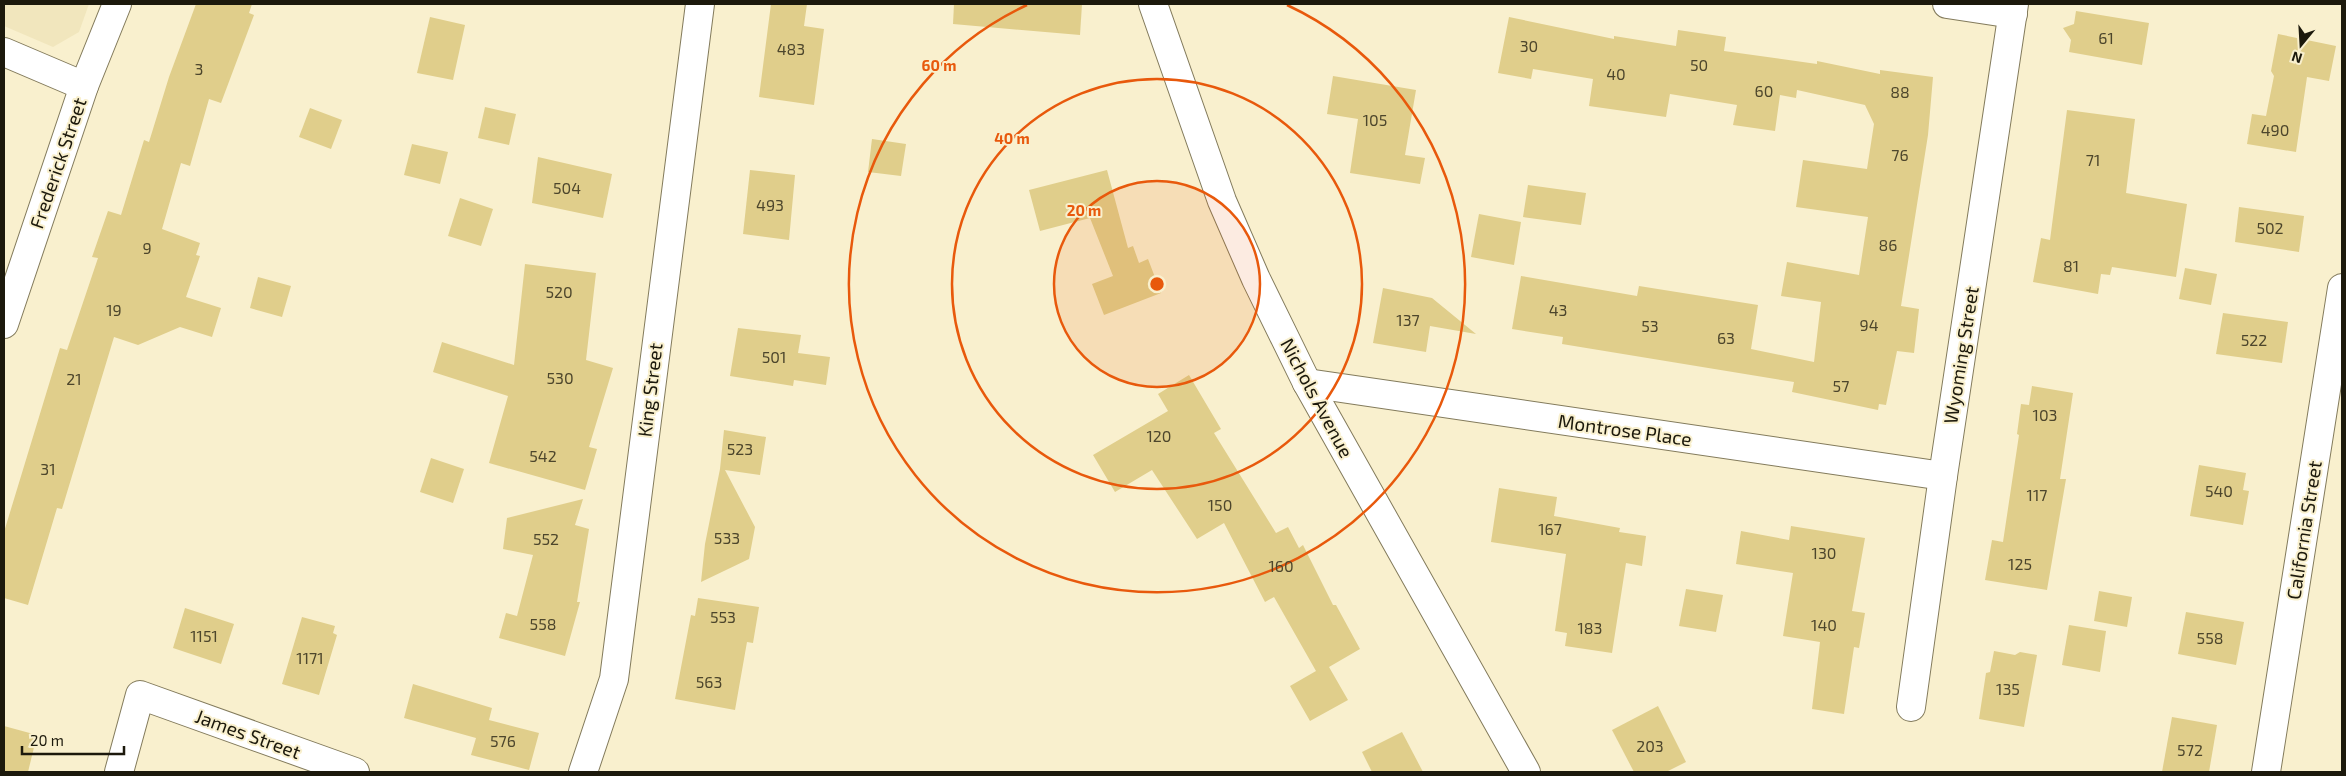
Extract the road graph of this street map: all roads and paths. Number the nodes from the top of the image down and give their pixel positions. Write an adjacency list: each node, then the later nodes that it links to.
1 (117, 4): 7 (street, Frederick Street)
2 (700, 4): 15 (street, King Street)
3 (1153, 4): 10 (street, Nichols Avenue)
4 (1946, 4): 5 (street)
5 (2013, 9): 11 (street, Wyoming Street)
6 (4, 52): 7 (street)
7 (84, 86): 9 (street, Frederick Street)
8 (2342, 288): 17 (street, California Street)
9 (4, 324)
10 (1307, 383): 11 (street, Montrose Place); 16 (street, Nichols Avenue)
11 (1943, 476): 12 (street, Wyoming Street)
12 (1911, 707)
13 (119, 772): 14 (street, James Street)
14 (355, 772)
15 (583, 772)
16 (1526, 772)
17 (2266, 772)

